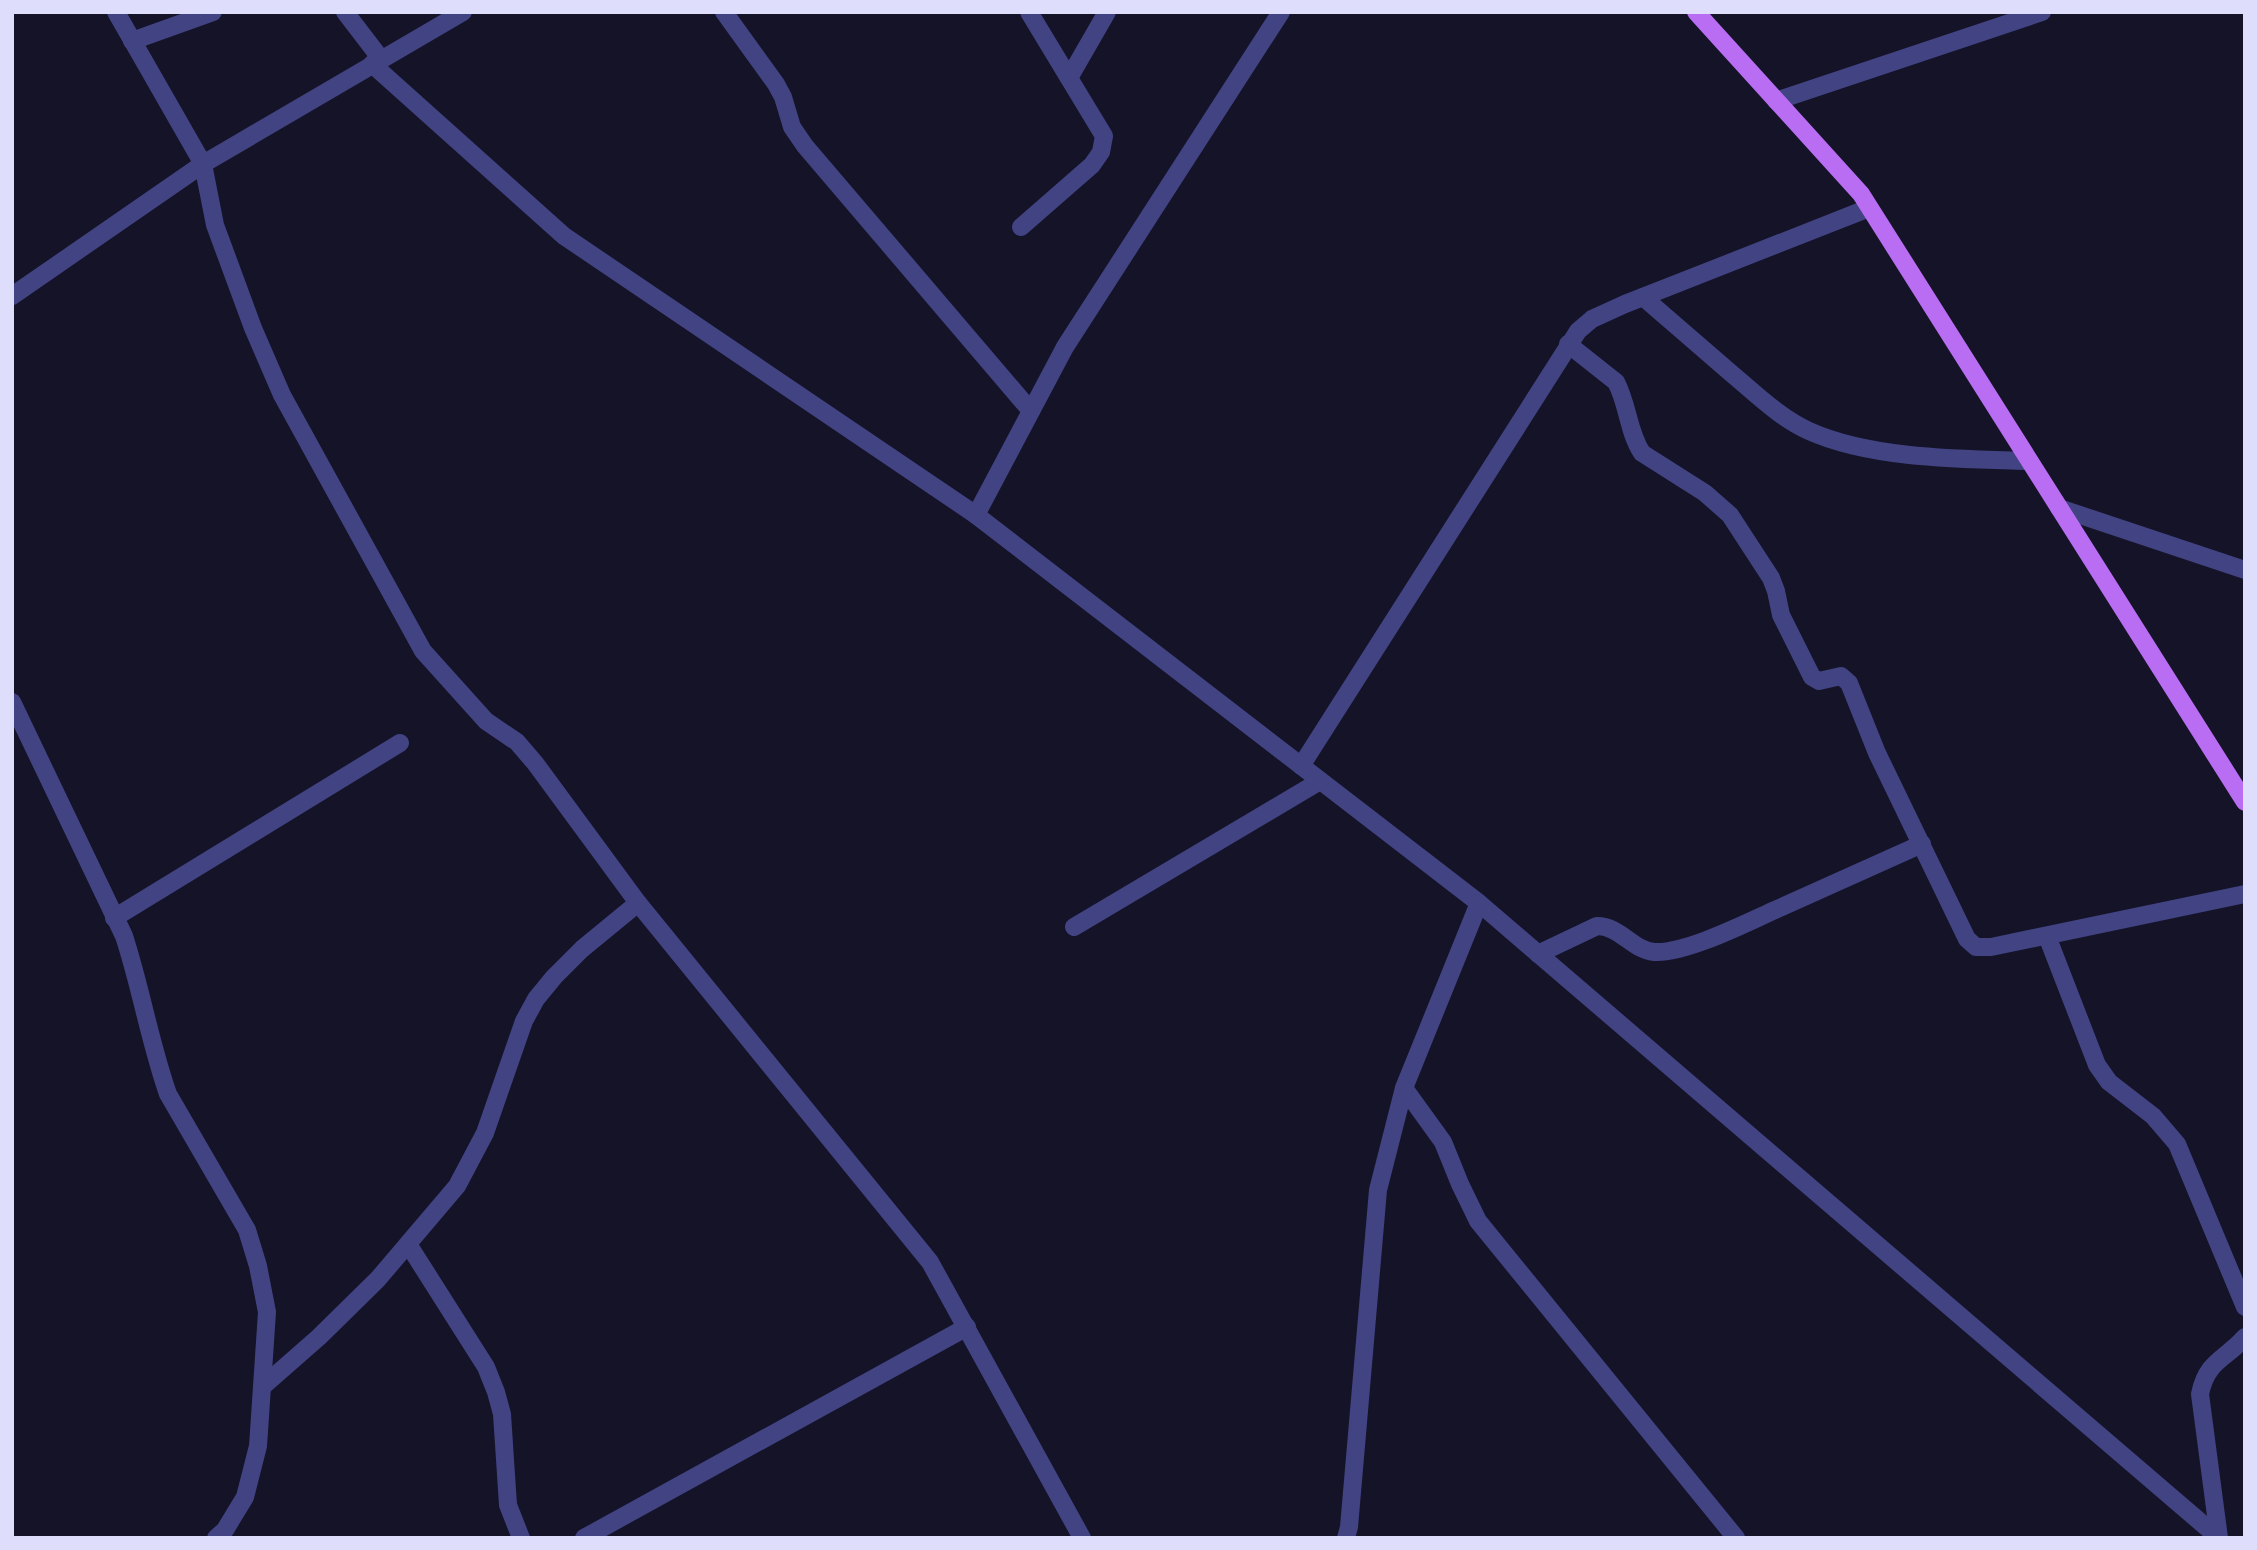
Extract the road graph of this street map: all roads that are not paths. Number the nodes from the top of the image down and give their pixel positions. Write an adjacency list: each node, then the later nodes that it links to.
1 (116, 12): 11 (street)
2 (213, 12): 11 (street)
3 (345, 12): 12 (street)
4 (463, 12): 12 (street)
5 (724, 12): 21 (street)
6 (1029, 12): 13 (street)
7 (1107, 12): 13 (street)
8 (1281, 12): 21 (street)
9 (1696, 12): 14 (main road)
10 (2042, 12): 14 (street)
11 (132, 41): 15 (street)
12 (376, 61): 15 (street); 24 (street)
13 (1069, 78): 17 (street)
14 (1776, 101): 16 (main road)
15 (203, 164): 18 (street); 33 (street)
16 (1869, 208): 19 (street); 22 (main road)
17 (1021, 227)
18 (12, 296)
19 (1643, 297): 20 (street); 22 (street)
20 (1568, 344): 28 (street); 31 (street)
21 (1031, 411): 24 (street)
22 (2029, 461): 23 (main road)
23 (2059, 508): 25 (street); 30 (main road)
24 (976, 515): 28 (street)
25 (2245, 570)
26 (12, 702): 35 (street)
27 (400, 743): 35 (street)
28 (1301, 766): 29 (street)
29 (1320, 781): 34 (street); 36 (street)
30 (2245, 802)
31 (1922, 844): 37 (street); 38 (street)
32 (2245, 894): 37 (street)
33 (638, 903): 40 (street); 42 (street)
34 (1479, 903): 38 (street); 39 (street)
35 (114, 918): 44 (street)
36 (1074, 927)
37 (2047, 936): 41 (street)
38 (1538, 954): 51 (street)
39 (1404, 1088): 49 (street); 50 (street)
40 (408, 1244): 44 (street); 46 (street)
41 (2245, 1307)
42 (967, 1327): 47 (street); 48 (street)
43 (2245, 1338): 51 (street)
44 (262, 1387): 45 (street)
45 (226, 1535)
46 (520, 1538)
47 (584, 1538)
48 (1083, 1538)
49 (1346, 1538)
50 (1736, 1538)
51 (2219, 1538)

